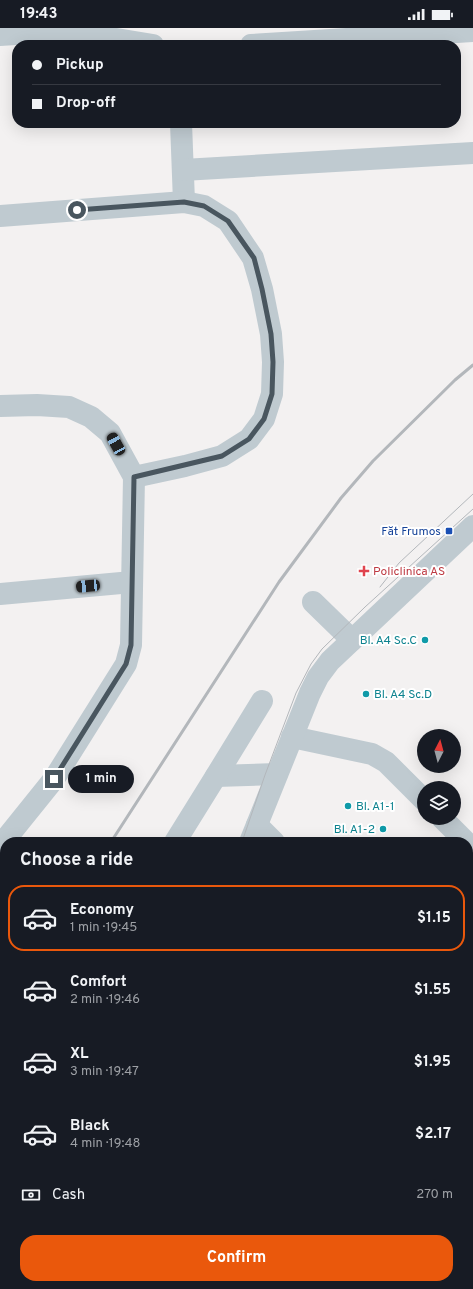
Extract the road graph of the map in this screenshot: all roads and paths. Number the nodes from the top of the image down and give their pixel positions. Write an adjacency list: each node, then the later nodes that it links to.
1 (473, 32): 4 (street)
2 (0, 34): 3 (street)
3 (122, 40)
4 (336, 40)
5 (181, 128): 7 (street)
6 (473, 153): 7 (street)
7 (183, 170): 8 (street)
8 (184, 202): 9 (street); 11 (street)
9 (0, 216)
10 (0, 406): 11 (street)
11 (134, 477): 13 (street)
12 (473, 526): 16 (street)
13 (132, 582): 14 (street); 24 (street)
14 (0, 594)
15 (313, 602): 16 (street)
16 (352, 640): 18 (street)
17 (262, 701): 20 (street)
18 (292, 737): 19 (street); 21 (street)
19 (277, 774): 20 (street); 23 (street)
20 (216, 776): 25 (street)
21 (417, 793)
22 (449, 825): 26 (street)
23 (254, 833)
24 (6, 837)
25 (178, 837)
26 (461, 837)

